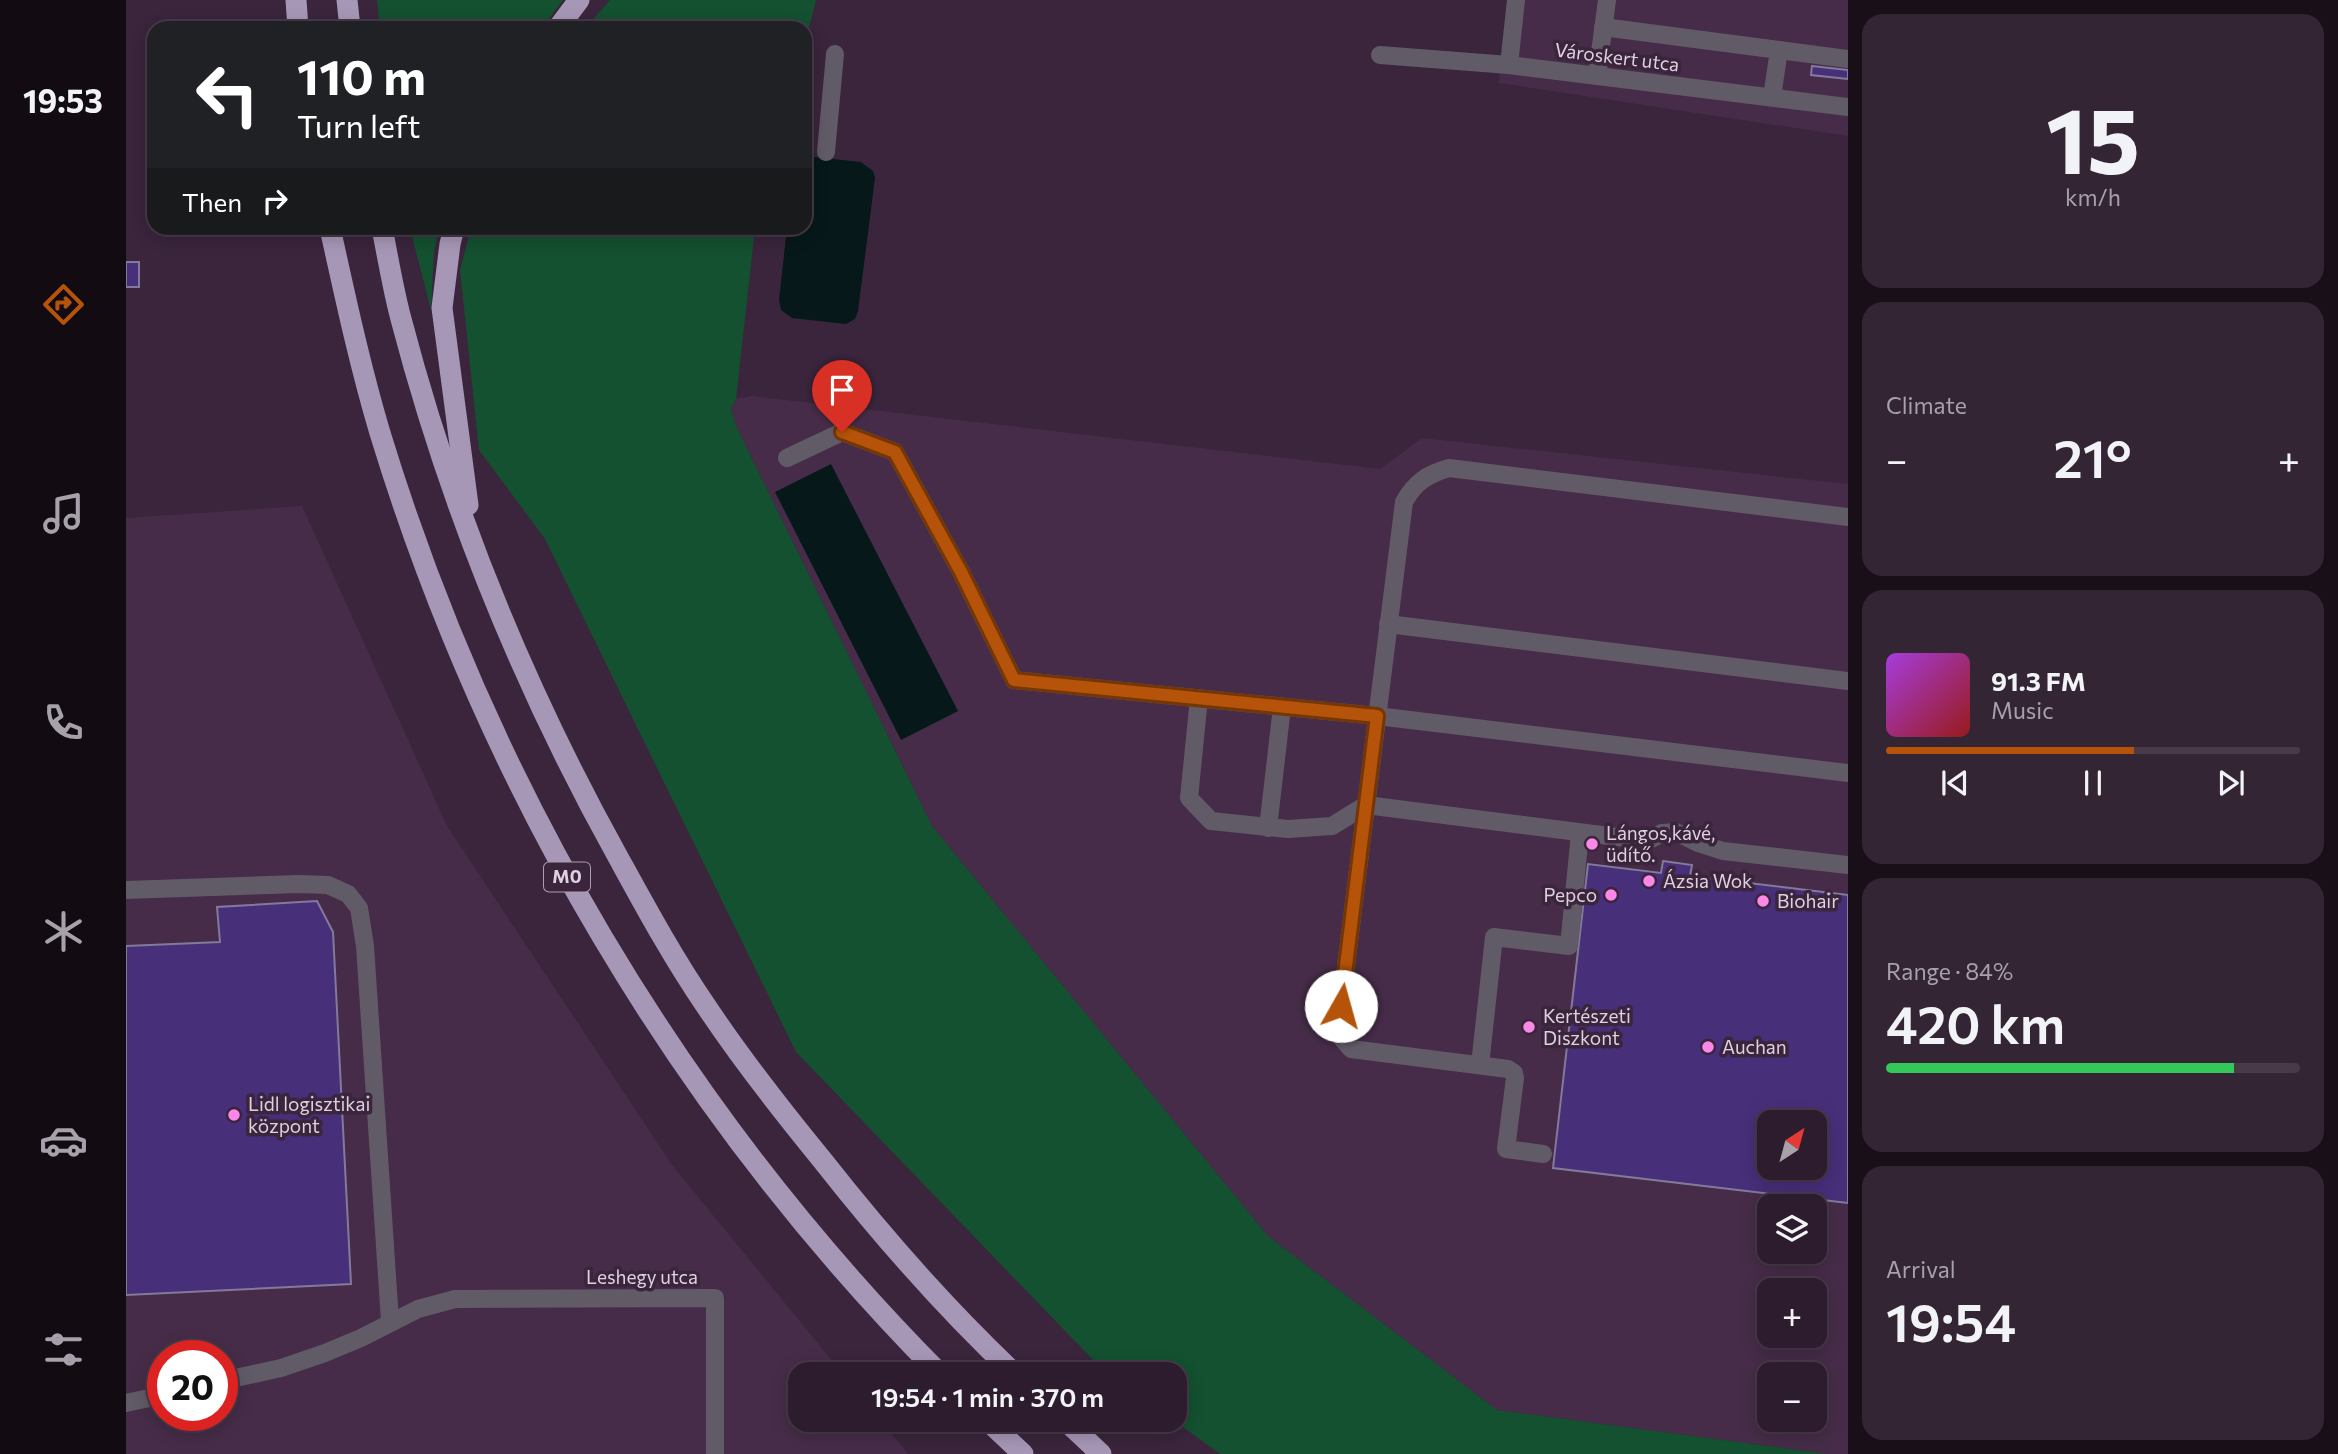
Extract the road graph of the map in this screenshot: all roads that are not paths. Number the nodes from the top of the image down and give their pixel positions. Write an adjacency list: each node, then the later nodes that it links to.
1 (296, 0): 6 (highway)
2 (347, 0): 7 (highway)
3 (579, 0): 8 (highway)
4 (1516, 0): 14 (street)
5 (1608, 0): 9 (street)
6 (298, 21)
7 (349, 21)
8 (563, 21)
9 (1603, 27): 10 (street); 15 (street)
10 (1779, 50): 13 (street); 16 (street)
11 (835, 54): 18 (street)
12 (1380, 55): 14 (street, Városkert utca)
13 (1848, 59)
14 (1508, 65): 15 (street, Városkert utca)
15 (1597, 76): 16 (street, Városkert utca)
16 (1772, 97): 17 (street, Városkert utca)
17 (1848, 107)
18 (826, 152)
19 (332, 235): 39 (highway, M0)
20 (383, 235): 24 (highway, M0)
21 (452, 235): 24 (highway)
22 (787, 458): 27 (street)
23 (1848, 517): 25 (street)
24 (474, 545): 40 (highway, M0)
25 (1388, 624): 26 (street); 29 (street)
26 (1848, 681)
27 (1199, 698): 28 (street); 32 (street)
28 (1282, 707): 29 (street); 32 (street)
29 (1377, 716): 30 (street); 31 (street)
30 (1848, 773)
31 (1366, 806): 32 (street); 33 (street); 36 (street)
32 (1268, 828)
33 (1580, 833): 34 (street); 36 (street)
34 (1848, 865)
35 (126, 890): 38 (street)
36 (1480, 1065): 37 (street)
37 (1543, 1154)
38 (390, 1321): 41 (street); 46 (street, Leshegy utca)
39 (929, 1362)
40 (1003, 1362)
41 (238, 1377)
42 (147, 1398): 43 (street)
43 (126, 1403)
44 (1000, 1432): 47 (highway)
45 (1078, 1432): 48 (highway)
46 (715, 1454)
47 (1023, 1454)
48 (1101, 1454)

